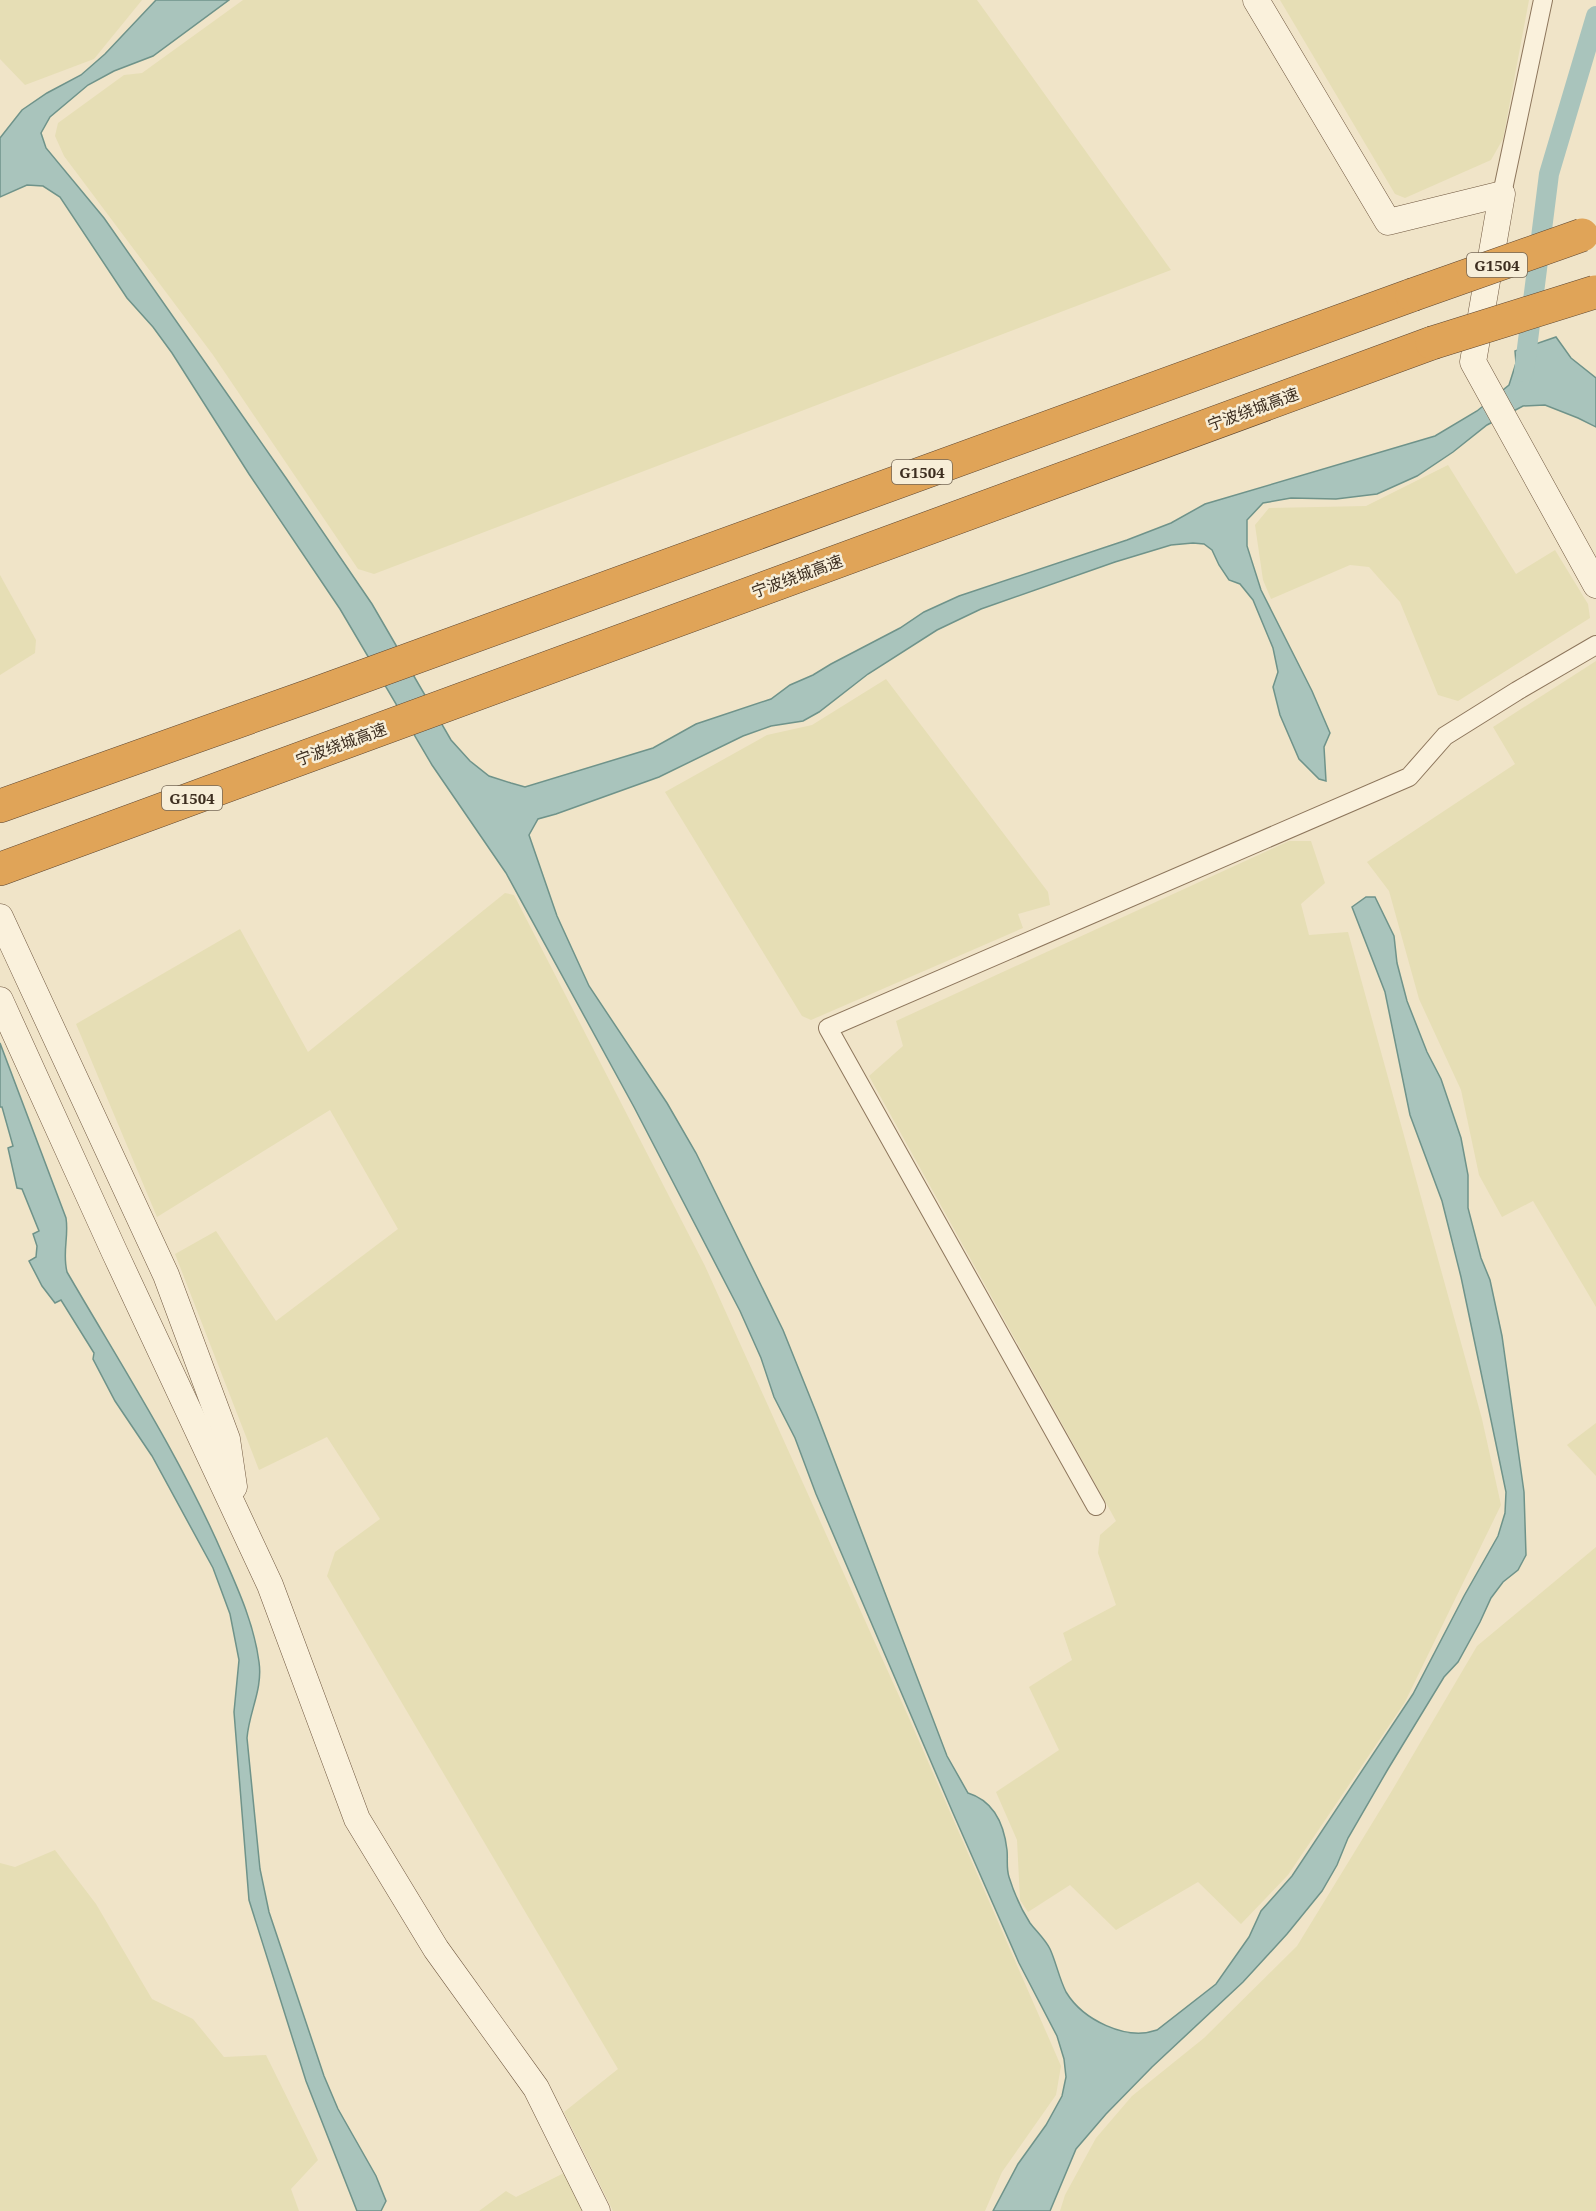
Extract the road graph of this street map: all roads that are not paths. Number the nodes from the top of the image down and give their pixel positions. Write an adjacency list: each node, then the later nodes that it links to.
1 (1256, 0): 3 (street)
2 (1543, 0): 3 (street)
3 (1502, 194): 6 (street)
4 (1589, 232): 8 (highway, G1504, bridge)
5 (1595, 291): 9 (highway, 宁波绕城高速 / G1504, bridge)
6 (1596, 585)
7 (1596, 645): 12 (street)
8 (0, 806)
9 (0, 869)
10 (0, 917): 13 (street)
11 (0, 1000): 13 (street)
12 (1096, 1506)
13 (239, 1517): 14 (street)
14 (597, 2211)

